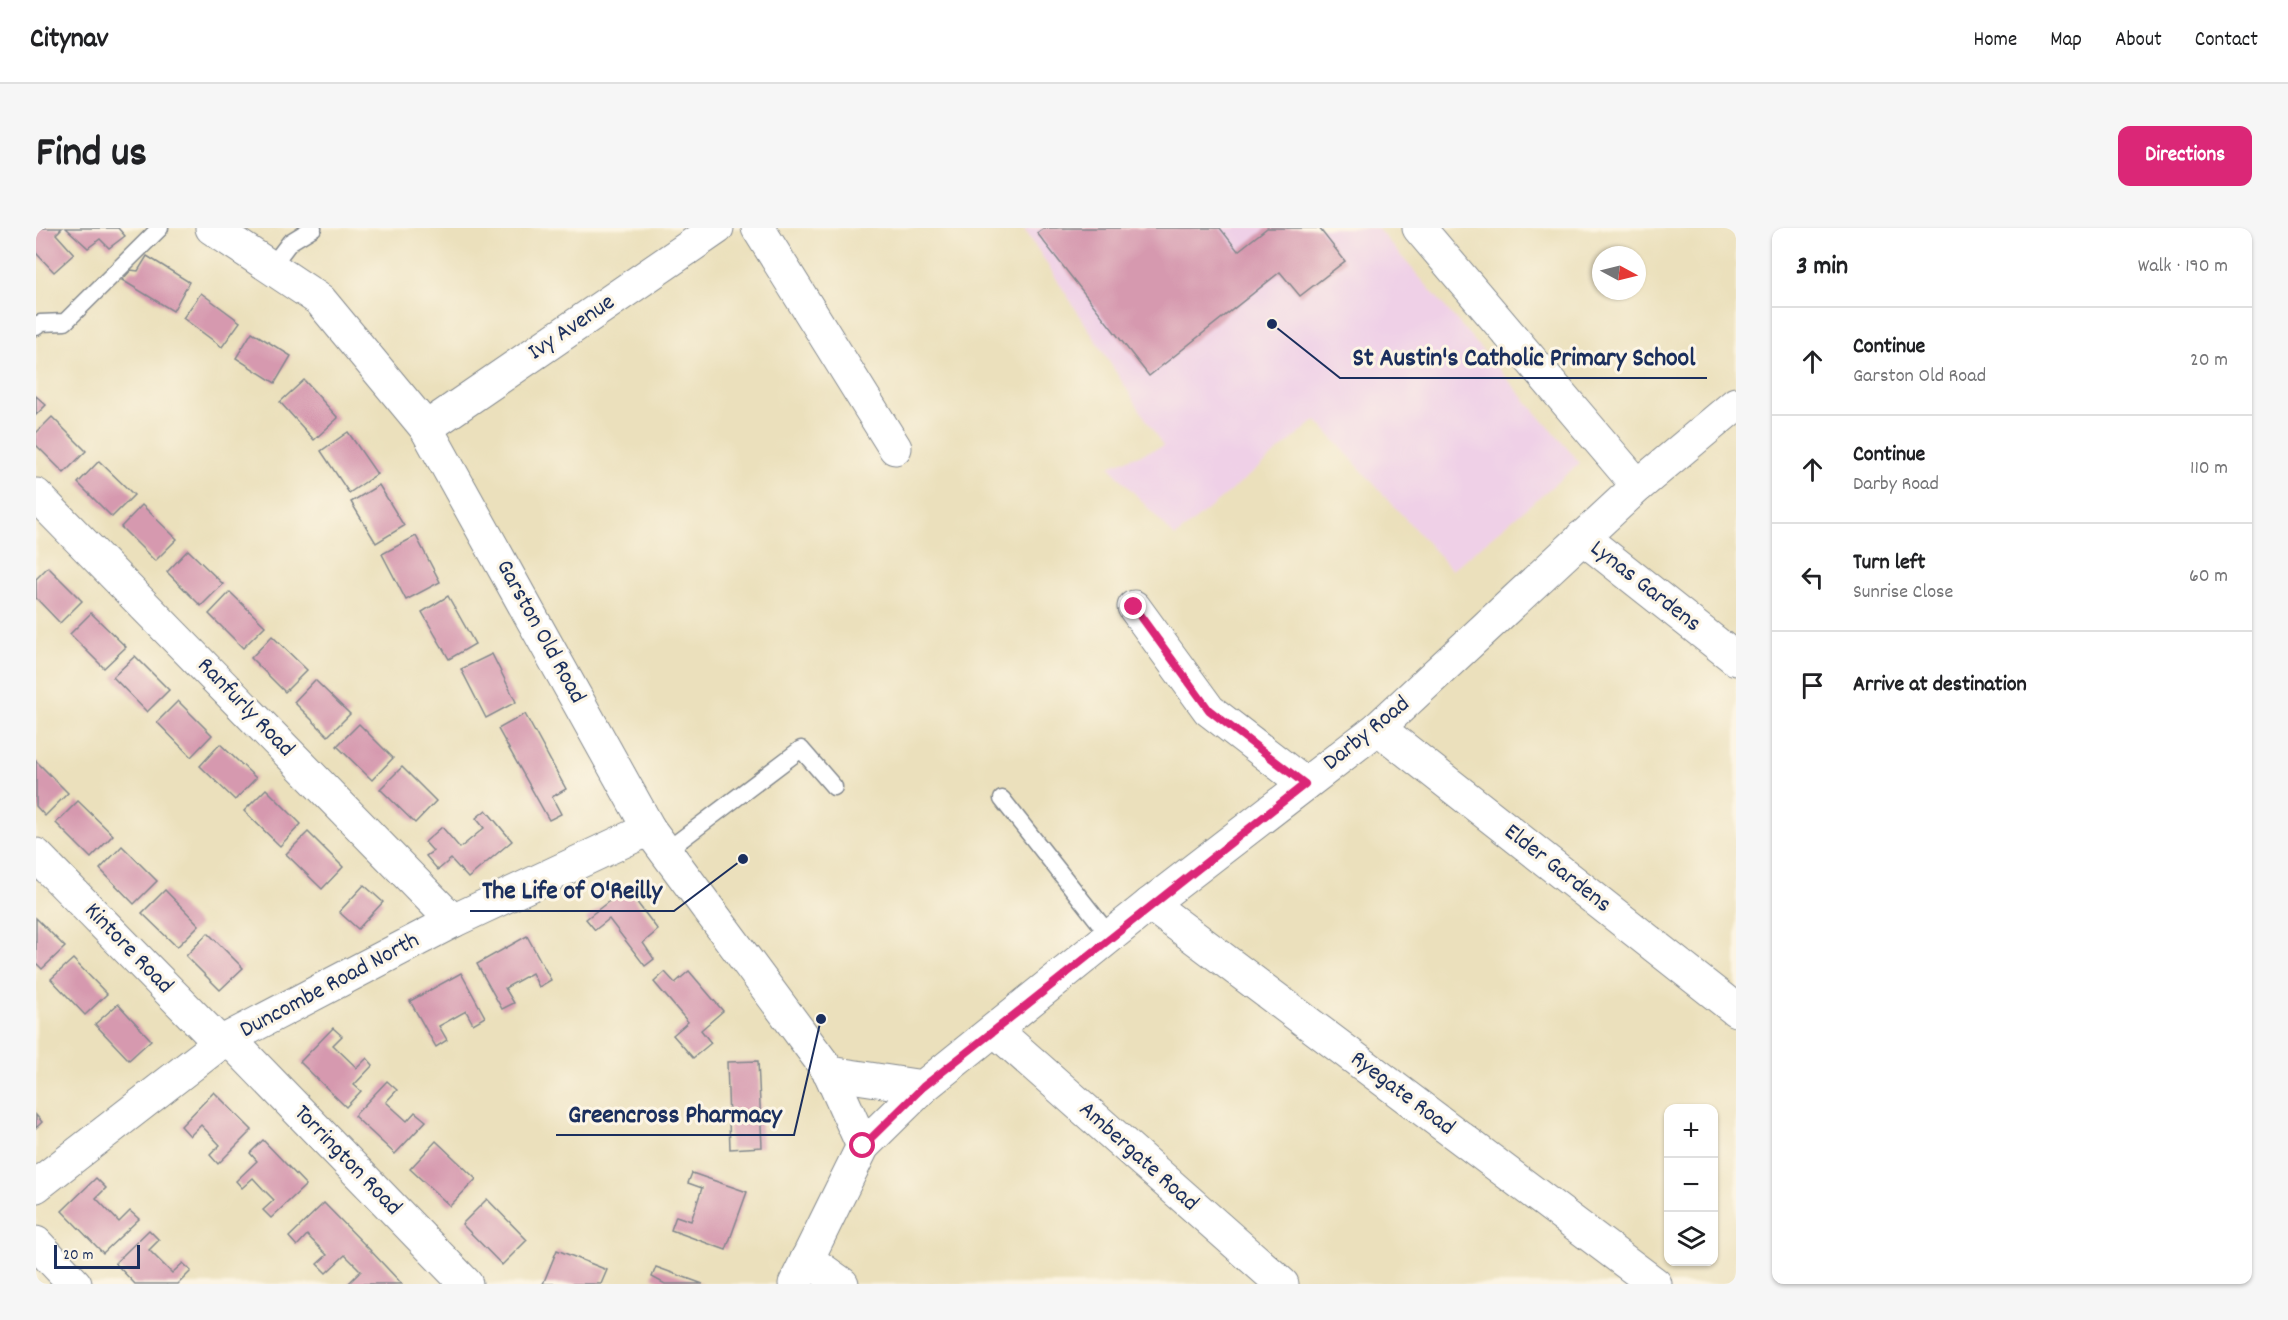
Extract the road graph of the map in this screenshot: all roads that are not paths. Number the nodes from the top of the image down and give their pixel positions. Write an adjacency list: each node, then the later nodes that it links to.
1 (160, 228): 8 (lane)
2 (212, 228): 7 (street, Garston Old Road)
3 (313, 228): 7 (lane)
4 (717, 228): 10 (street, Ivy Avenue)
5 (758, 228): 11 (street)
6 (1419, 228): 12 (street)
7 (271, 267): 10 (street, Garston Old Road)
8 (36, 327)
9 (1736, 404): 12 (street, Darby Road)
10 (426, 428): 21 (street, Garston Old Road)
11 (895, 448)
12 (1638, 486): 14 (street, Darby Road)
13 (36, 495): 24 (street, Ranfurly Road)
14 (1582, 537): 16 (street, Lynas Gardens); 17 (street, Darby Road)
15 (1134, 607): 18 (street)
16 (1736, 659)
17 (1378, 729): 18 (street, Darby Road); 26 (street, Elder Gardens)
18 (1305, 784): 23 (street, Darby Road)
19 (834, 787): 21 (lane)
20 (1002, 799): 25 (lane)
21 (658, 840): 24 (street, Duncombe Road North); 29 (street, Garston Old Road)
22 (36, 855): 28 (street, Kintore Road)
23 (1150, 904): 25 (street, Darby Road); 39 (street, Ryegate Road)
24 (453, 921): 28 (street, Duncombe Road North)
25 (1110, 936): 27 (street, Darby Road)
26 (1736, 1010)
27 (995, 1030): 30 (street, Darby Road); 38 (street, Ambergate Road)
28 (225, 1041): 32 (street, Duncombe Road North); 36 (street, Torrington Road)
29 (830, 1073): 30 (street); 31 (street, Garston Old Road)
30 (923, 1087): 31 (street)
31 (863, 1146): 34 (street)
32 (36, 1186)
33 (36, 1244): 35 (street)
34 (801, 1271): 37 (street)
35 (75, 1284)
36 (466, 1284)
37 (842, 1284)
38 (1282, 1284)
39 (1655, 1284)

